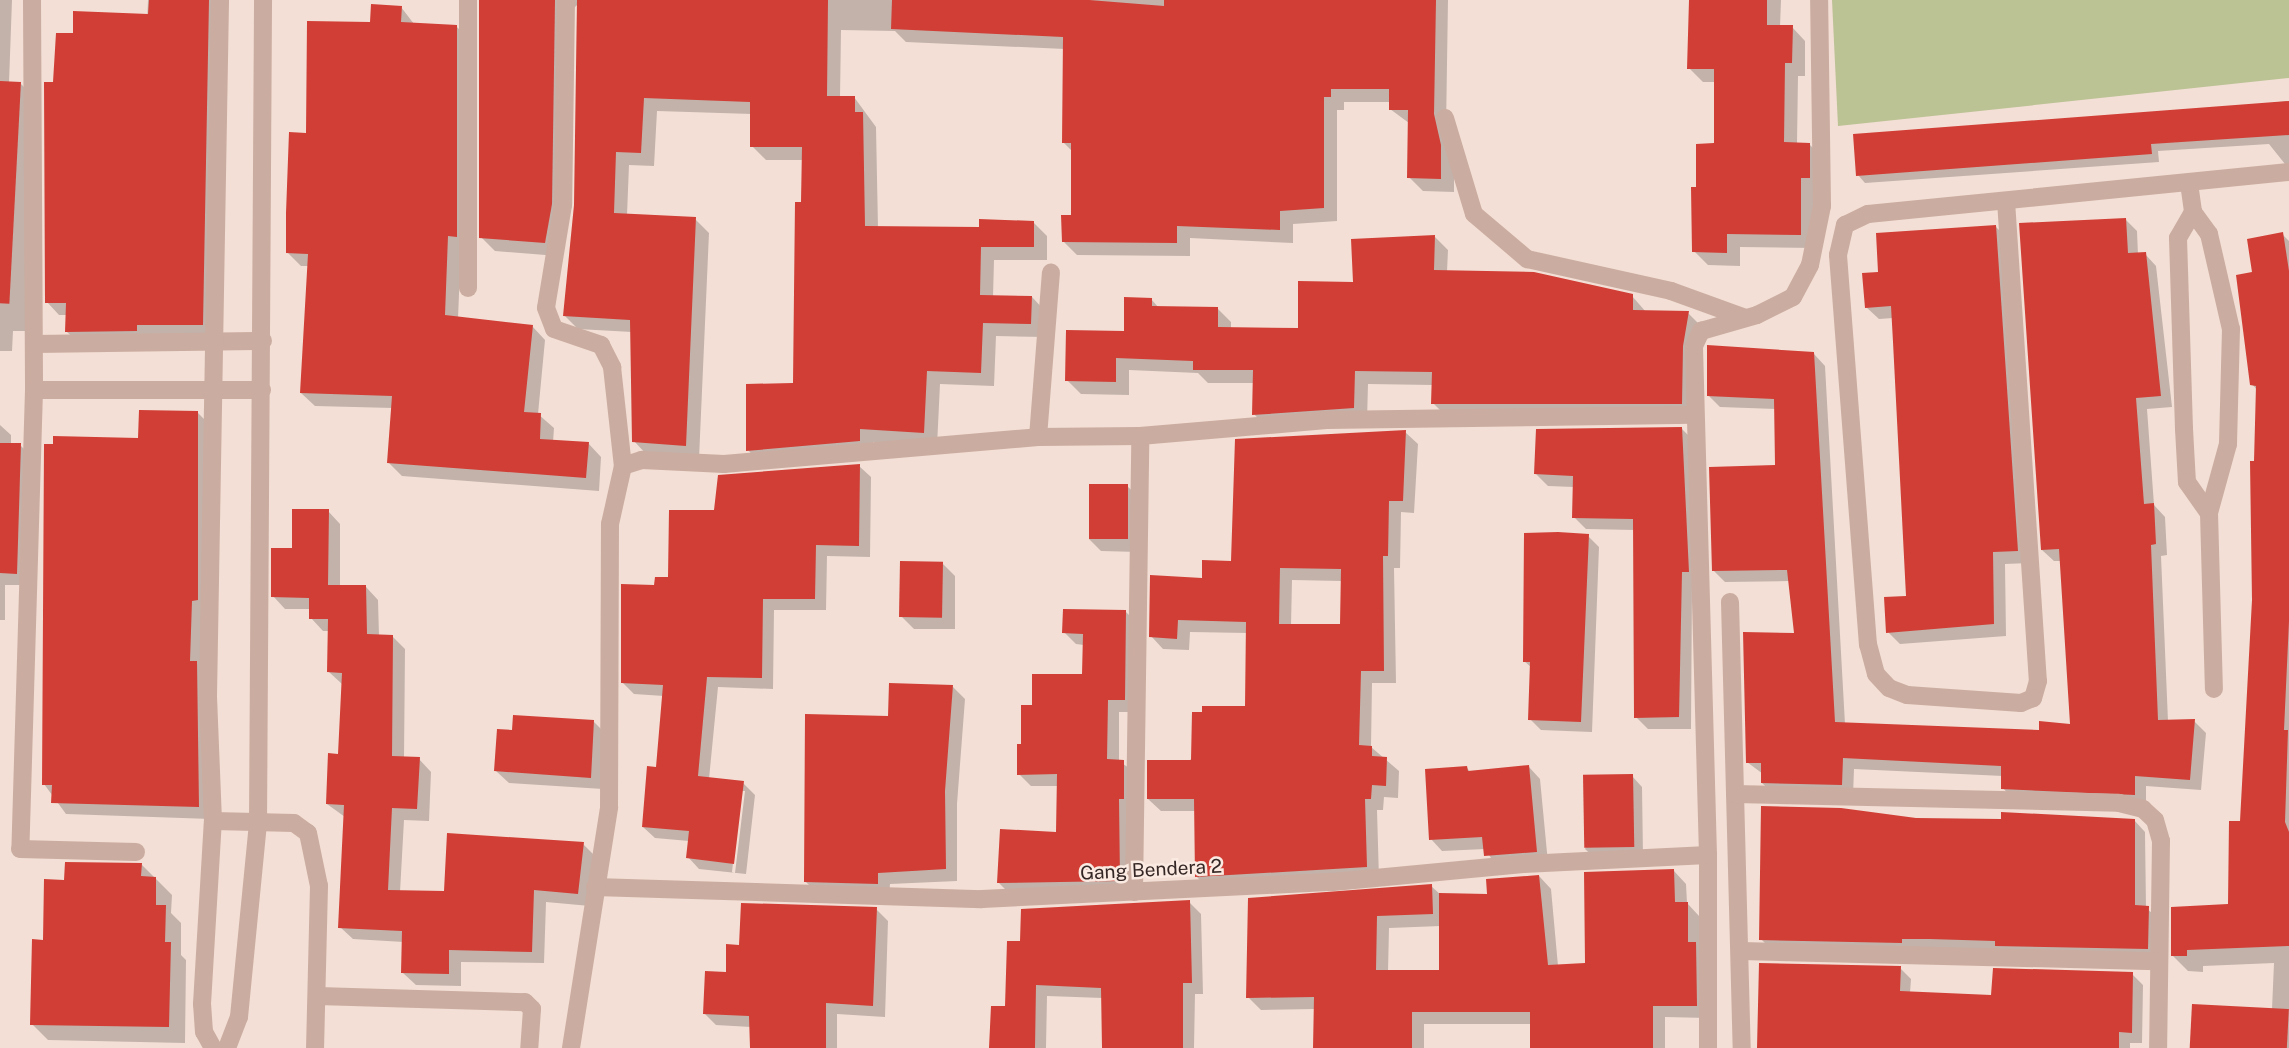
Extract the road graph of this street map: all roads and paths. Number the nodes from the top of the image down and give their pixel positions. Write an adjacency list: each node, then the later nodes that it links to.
1 (32, 0): 16 (street)
2 (220, 0): 17 (street)
3 (263, 0): 15 (street)
4 (468, 0): 13 (street)
5 (566, 0): 24 (street)
6 (1819, 0): 14 (street)
7 (1445, 118): 14 (street)
8 (2289, 172): 9 (street)
9 (2189, 183): 10 (street); 11 (street)
10 (2006, 201): 10 (street)
11 (2193, 212): 25 (street); 25 (street)
12 (1051, 273): 23 (street)
13 (468, 288)
14 (1747, 318): 21 (street)
15 (263, 341): 17 (street); 20 (street)
16 (34, 344): 17 (street); 18 (street)
17 (216, 344): 19 (street)
18 (34, 390): 19 (street); 31 (street)
19 (214, 390): 20 (street); 29 (street)
20 (262, 390): 30 (street)
21 (1693, 415): 22 (street); 32 (street)
22 (1140, 436): 23 (street); 34 (street)
23 (1038, 437): 24 (street)
24 (623, 466): 33 (street)
25 (2209, 513): 27 (street)
26 (1730, 602): 28 (street)
27 (2214, 689)
28 (1735, 794): 35 (street); 36 (street)
29 (213, 821): 30 (street); 38 (street)
30 (258, 824): 37 (street); 39 (street)
31 (136, 852)
32 (1708, 855): 34 (street, Gang Bendera 2); 43 (street)
33 (595, 887): 34 (street, Gang Bendera 2); 42 (street)
34 (1134, 892)
35 (1741, 951): 36 (street); 44 (street)
36 (2157, 961): 45 (street)
37 (318, 996): 40 (street); 41 (street)
38 (213, 1048)
39 (227, 1048)
40 (315, 1048)
41 (529, 1048)
42 (571, 1048)
43 (1708, 1048)
44 (1742, 1048)
45 (2158, 1048)

